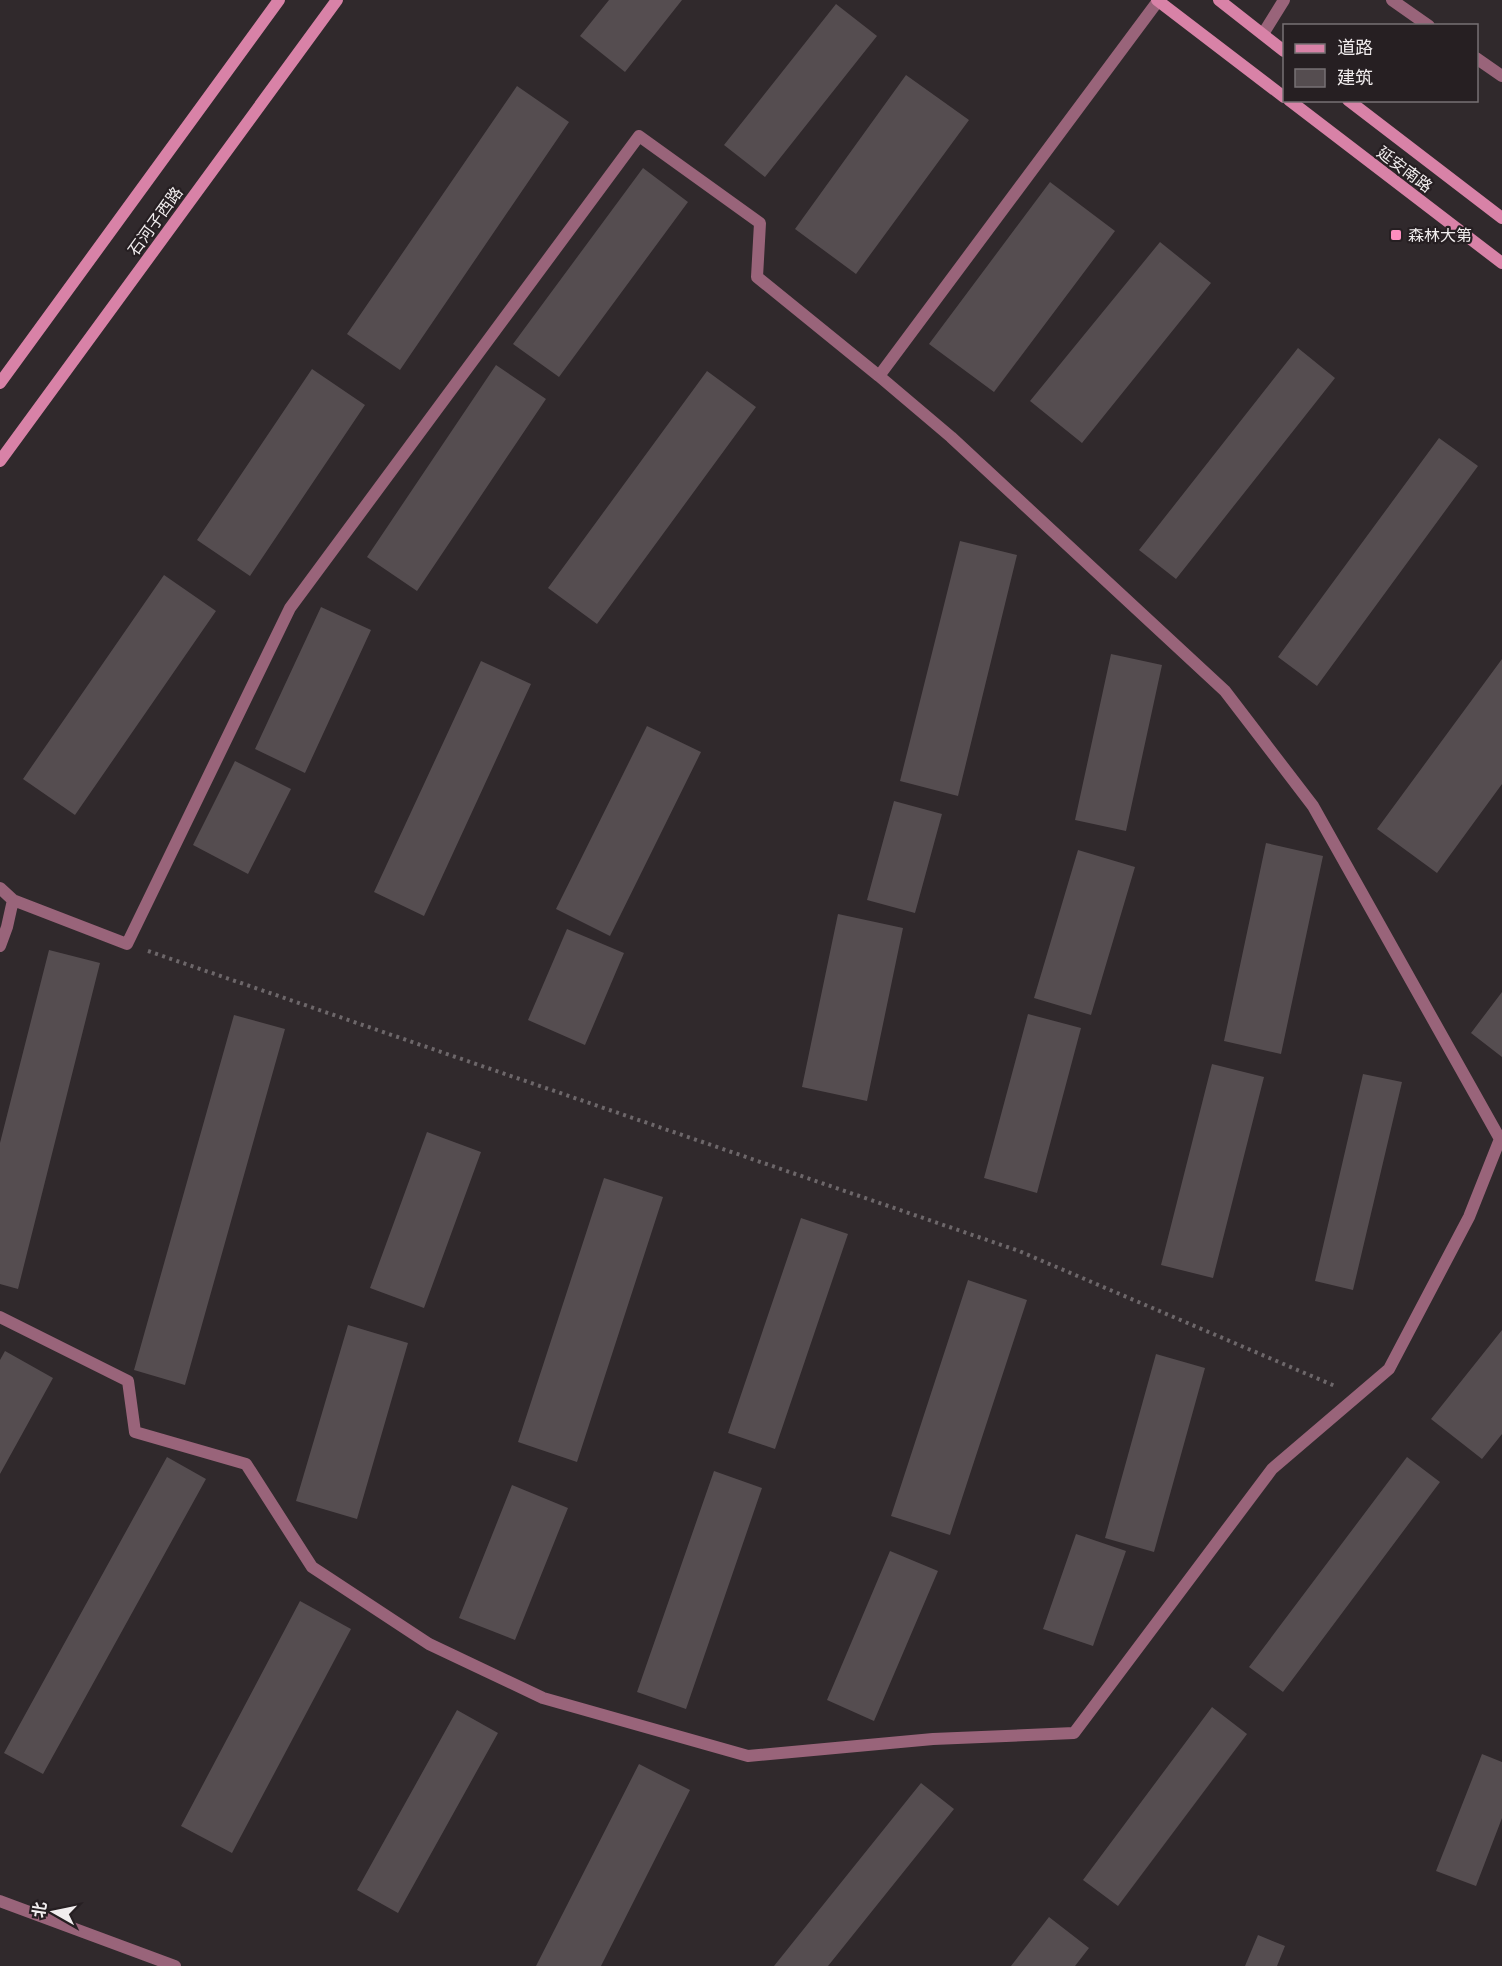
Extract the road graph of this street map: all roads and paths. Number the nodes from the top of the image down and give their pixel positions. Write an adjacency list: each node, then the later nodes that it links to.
1 (279, 0): 18 (main road, 石河子西路)
2 (337, 0): 19 (main road, 石河子西路)
3 (1157, 0): 12 (main road); 17 (street)
4 (1219, 0): 8 (main road)
5 (1284, 0): 8 (street)
6 (1392, 0): 7 (street)
7 (1426, 24)
8 (1263, 34): 9 (main road)
9 (1283, 50)
10 (1478, 59): 11 (street)
11 (1502, 76)
12 (1283, 96)
13 (1292, 102): 16 (main road, 延安南路)
14 (1351, 102): 15 (main road, 延安南路)
15 (1502, 218)
16 (1502, 263)
17 (879, 376): 22 (street); 25 (street)
18 (0, 383)
19 (0, 461)
20 (0, 888): 21 (street)
21 (13, 900): 22 (street); 23 (street)
22 (128, 944): 25 (path)
23 (0, 946)
24 (0, 1317): 25 (street)
25 (1358, 1396)
26 (0, 1901): 27 (street)
27 (175, 1966)

